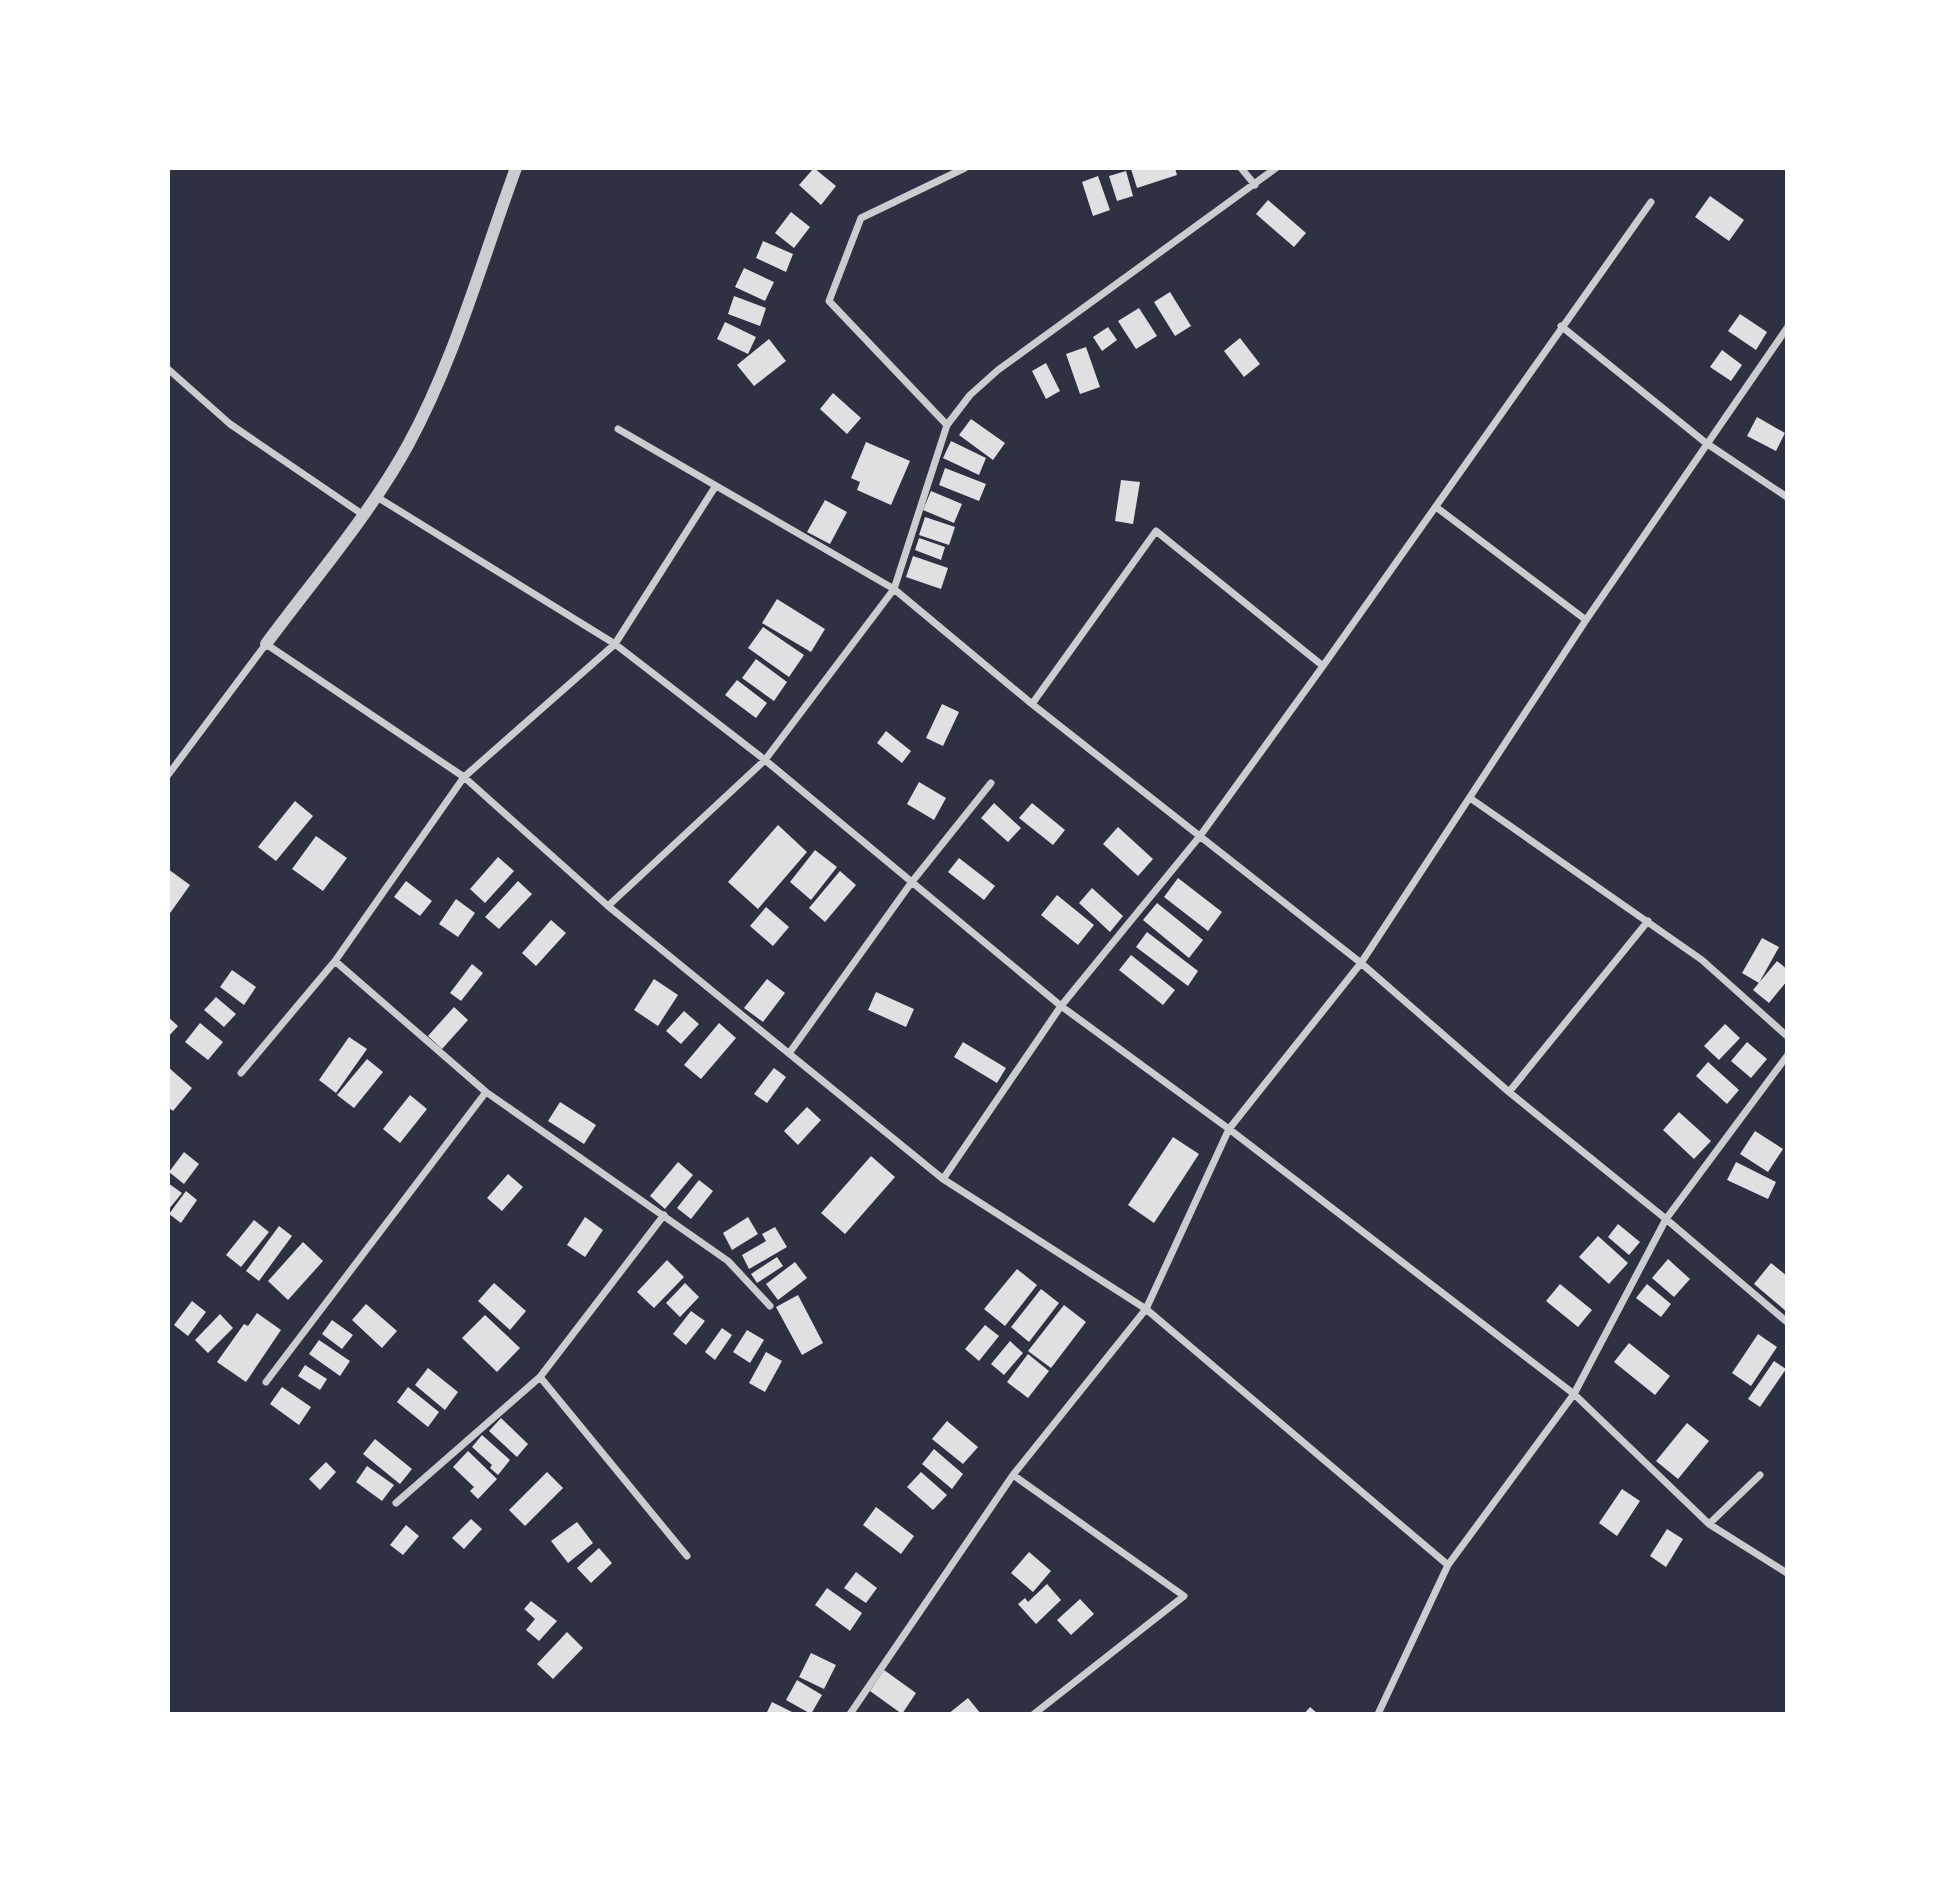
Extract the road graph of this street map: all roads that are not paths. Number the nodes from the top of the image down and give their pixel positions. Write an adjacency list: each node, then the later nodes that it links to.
1 (516, 168): 14 (street)
2 (965, 168): 10 (street)
3 (1241, 168): 5 (street)
4 (1276, 168): 5 (street)
5 (1255, 185): 10 (street)
6 (1651, 202): 7 (street)
7 (1561, 326): 12 (street); 16 (street)
8 (1787, 328): 12 (street)
9 (168, 369): 17 (street)
10 (947, 425): 18 (street)
11 (618, 429): 13 (street)
12 (1706, 443): 15 (street); 19 (street)
13 (715, 487): 18 (street); 21 (street)
14 (377, 497): 17 (street); 21 (street)
15 (1787, 497)
16 (1436, 507): 19 (street); 22 (street)
17 (362, 514): 20 (street)
18 (894, 589): 23 (street); 24 (street)
19 (1586, 620): 28 (street)
20 (267, 644): 25 (street); 26 (street)
21 (615, 644): 24 (street); 26 (street)
22 (1323, 666): 23 (street); 29 (street)
23 (1032, 704): 29 (street)
24 (765, 760): 30 (street); 31 (street)
25 (168, 775)
26 (464, 777): 31 (street); 33 (street)
27 (991, 783): 30 (street)
28 (1470, 798): 32 (street); 34 (street)
29 (1200, 836): 34 (street); 35 (street)
30 (911, 883): 35 (street); 37 (street)
31 (608, 906): 37 (street)
32 (1648, 920): 36 (street); 41 (street)
33 (335, 961): 39 (street); 40 (street)
34 (1361, 963): 41 (street); 42 (street)
35 (1061, 1006): 42 (street); 43 (street)
36 (1787, 1036)
37 (790, 1052): 43 (street)
38 (1787, 1056): 45 (street)
39 (241, 1073)
40 (485, 1092): 44 (street); 50 (street)
41 (1508, 1092): 45 (street)
42 (1229, 1129): 47 (street); 51 (street)
43 (943, 1179): 47 (street)
44 (664, 1215): 46 (street); 49 (street)
45 (1667, 1219): 48 (street); 51 (street)
46 (770, 1306)
47 (1146, 1309): 52 (street); 57 (street)
48 (1787, 1322)
49 (540, 1377): 54 (street); 56 (street)
50 (267, 1382)
51 (1574, 1394): 55 (street); 57 (street)
52 (1013, 1475): 59 (street); 60 (street)
53 (1760, 1475): 55 (street)
54 (396, 1503)
55 (1709, 1524): 58 (street)
56 (687, 1556)
57 (1448, 1565): 61 (street)
58 (1787, 1573)
59 (850, 1714)
60 (1034, 1714)
61 (1378, 1714)

